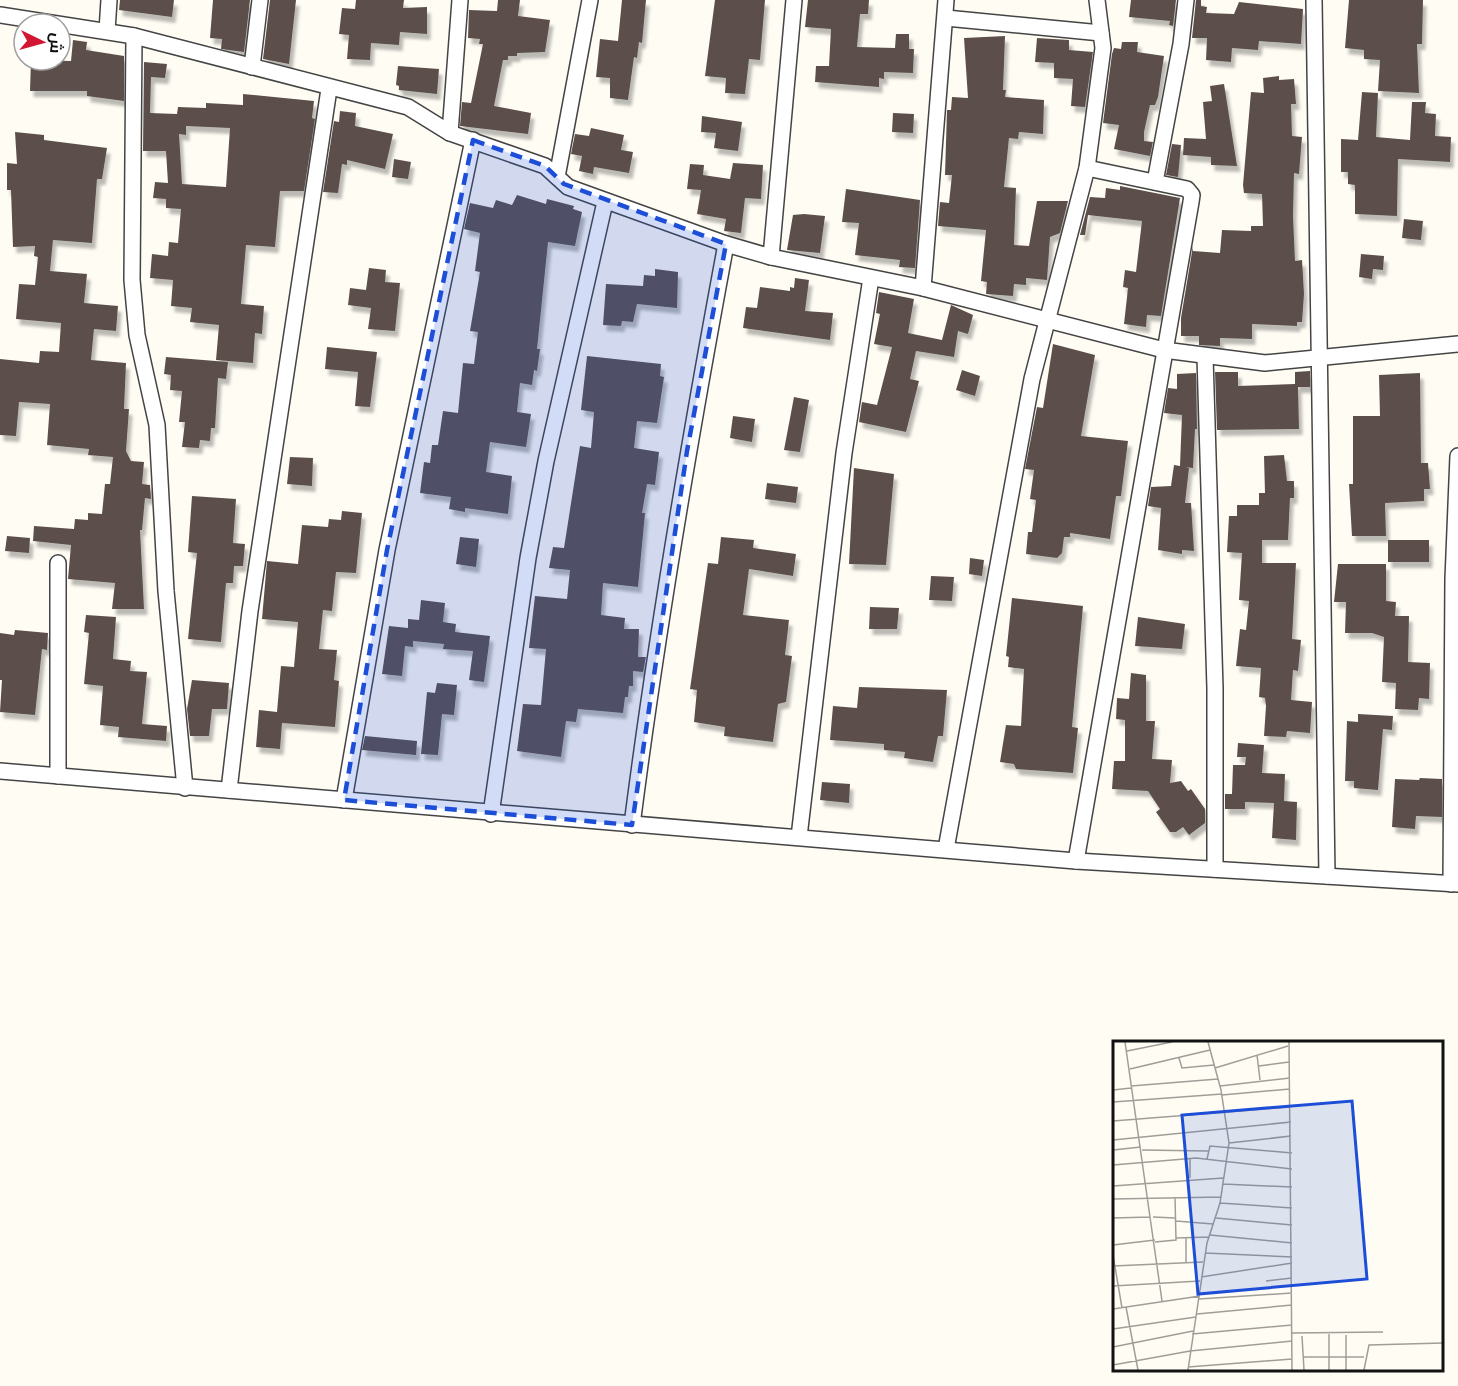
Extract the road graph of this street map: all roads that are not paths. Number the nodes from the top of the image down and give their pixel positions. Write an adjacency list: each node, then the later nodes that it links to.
1 (109, 0): 12 (street)
2 (260, 0): 15 (street)
3 (460, 0): 17 (street)
4 (590, 0): 20 (street)
5 (794, 0): 24 (street)
6 (946, 0): 11 (street)
7 (1097, 0): 13 (street)
8 (1186, 0): 21 (street)
9 (1314, 0): 31 (street)
10 (0, 15): 12 (street)
11 (946, 18): 13 (street); 26 (street)
12 (107, 31): 14 (street)
13 (1101, 33): 19 (street)
14 (134, 36): 15 (street); 36 (street)
15 (252, 68): 16 (street)
16 (329, 89): 17 (street); 37 (street)
17 (450, 133): 18 (street)
18 (473, 140): 20 (street); 38 (street)
19 (1087, 168): 21 (street); 27 (street)
20 (557, 177): 22 (street)
21 (1155, 182): 29 (street)
22 (606, 202): 23 (street); 39 (street)
23 (726, 244): 24 (street); 40 (street)
24 (771, 257): 25 (street)
25 (871, 278): 26 (street); 41 (street)
26 (923, 288): 27 (street)
27 (1047, 318): 29 (street); 42 (street)
28 (1458, 344): 31 (street)
29 (1164, 350): 30 (street); 43 (street)
30 (1205, 357): 31 (street); 44 (street)
31 (1320, 358): 45 (street)
32 (1458, 456): 46 (street)
33 (58, 563): 35 (street)
34 (0, 771): 35 (street)
35 (58, 776): 36 (street)
36 (185, 788): 37 (street)
37 (229, 790): 38 (street)
38 (344, 800): 39 (street)
39 (491, 814): 40 (street)
40 (632, 825): 41 (street)
41 (799, 837): 42 (street)
42 (946, 849): 43 (street)
43 (1076, 861): 44 (street)
44 (1215, 869): 45 (street)
45 (1327, 876): 46 (street)
46 (1454, 884)

